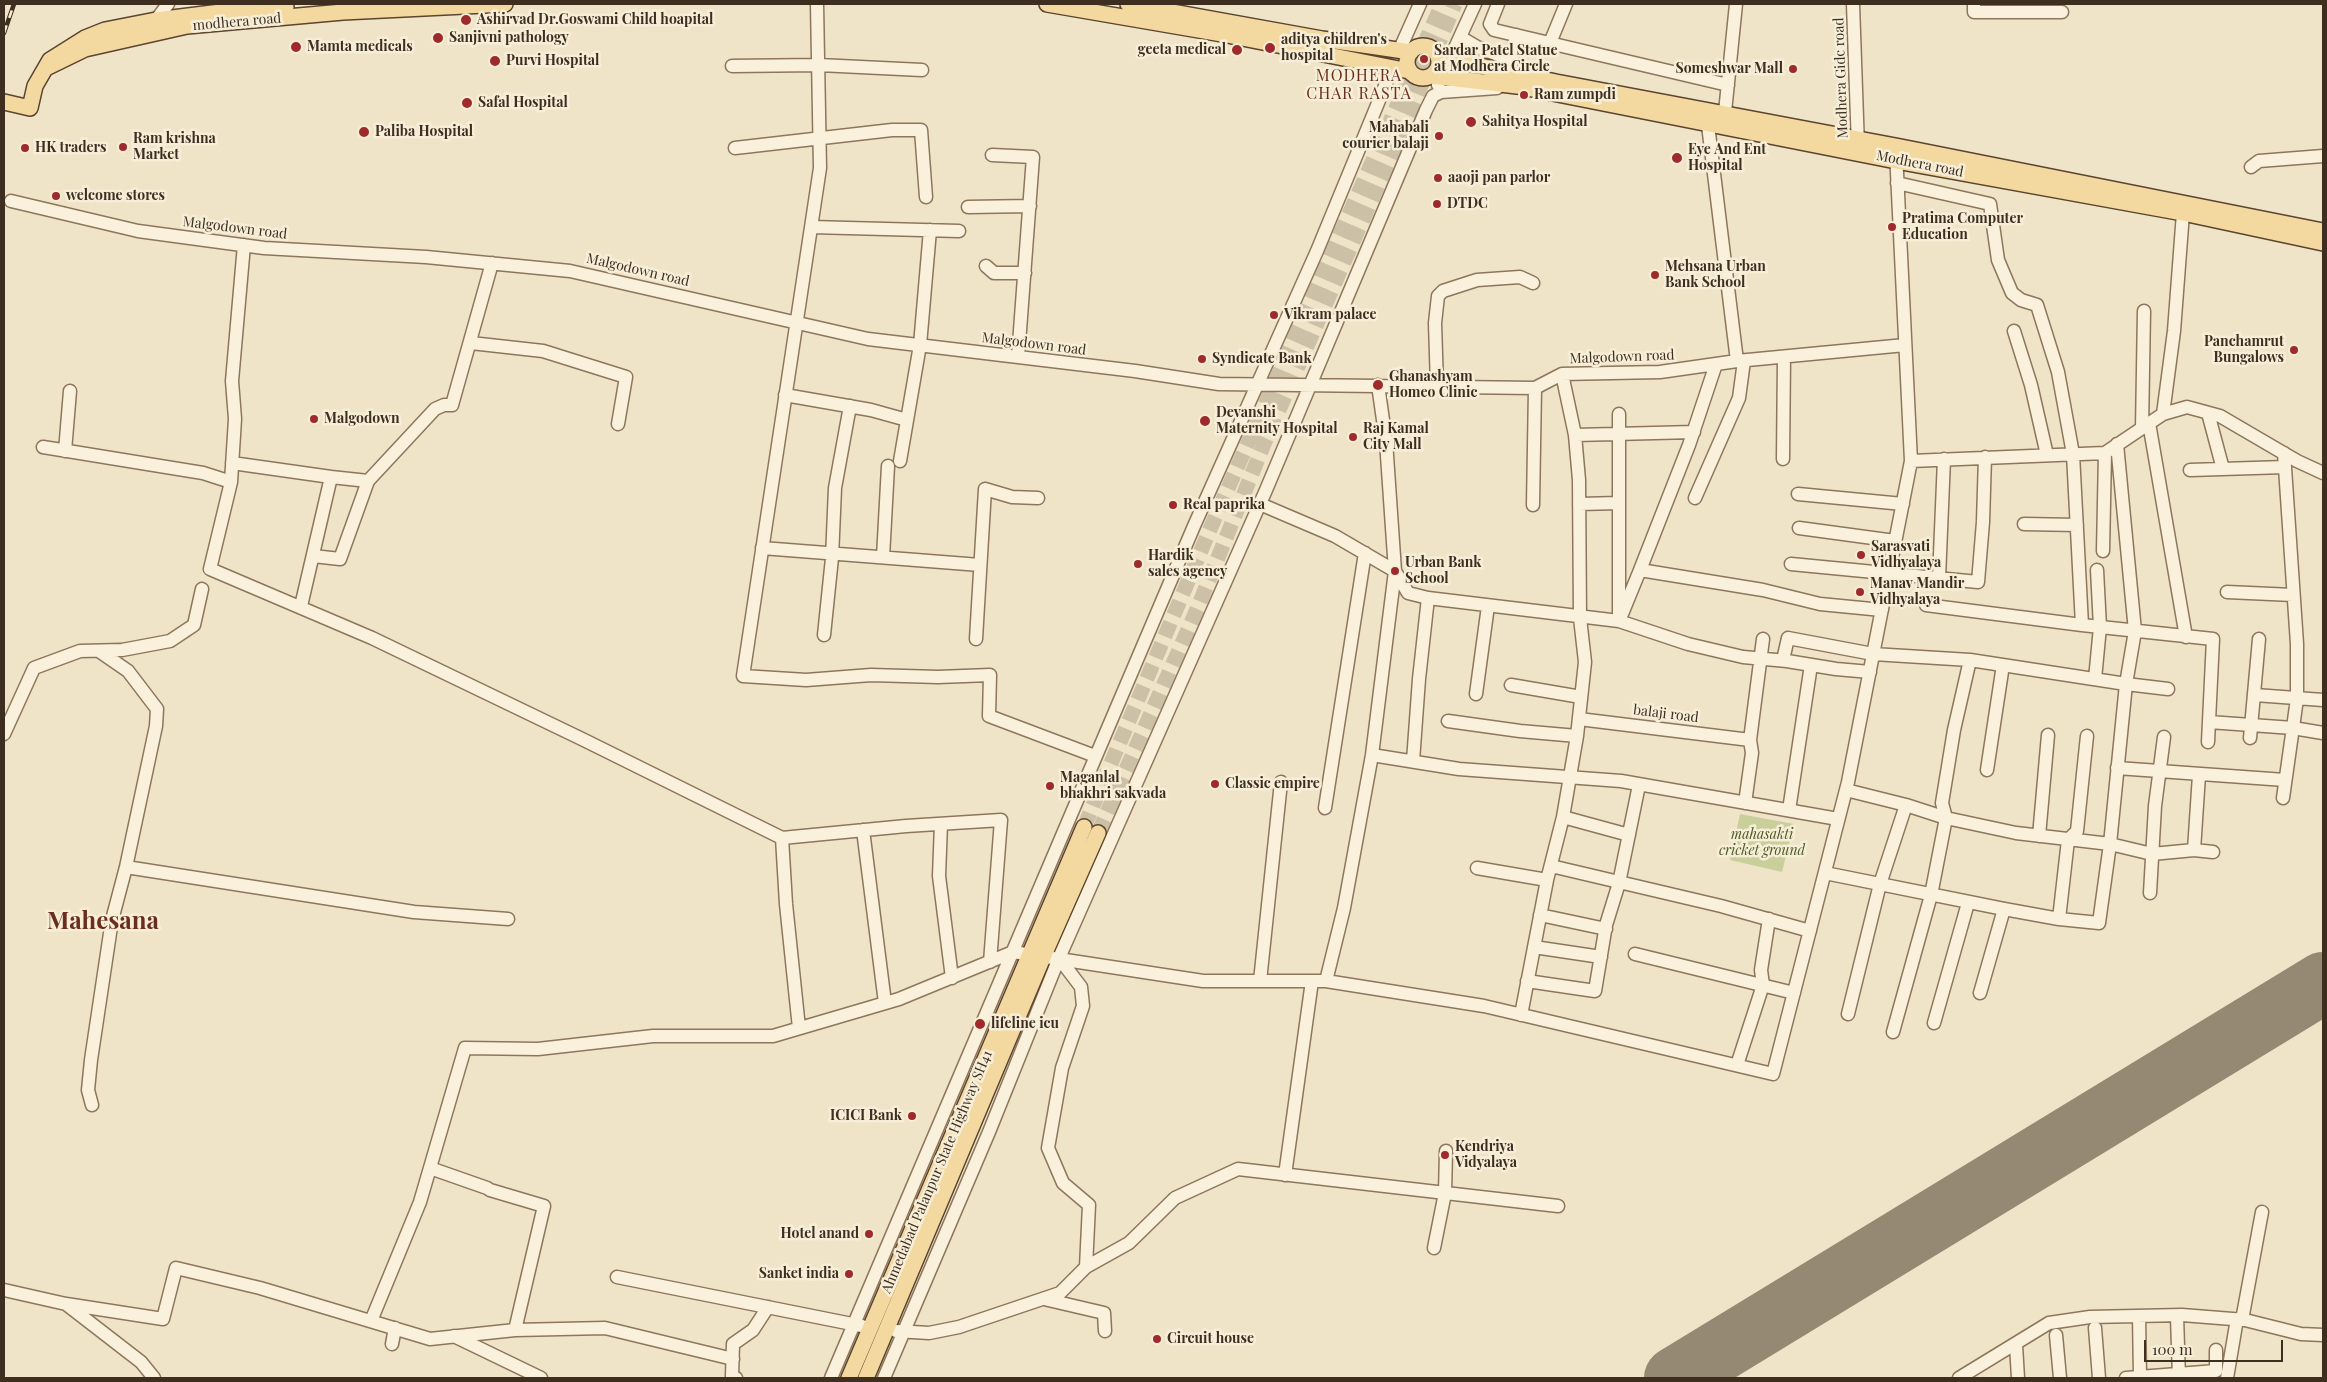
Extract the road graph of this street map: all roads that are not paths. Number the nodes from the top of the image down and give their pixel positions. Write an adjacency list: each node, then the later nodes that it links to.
1 (168, 4): 15 (street)
2 (372, 4): 15 (main road)
3 (505, 4): 23 (main road, modhera road)
4 (817, 4): 22 (street)
5 (1047, 4): 16 (main road)
6 (1128, 4): 16 (main road)
7 (1420, 4): 20 (street)
8 (1475, 4): 18 (street)
9 (1498, 4): 17 (street)
10 (1566, 4): 19 (street)
11 (1736, 4): 30 (street)
12 (1853, 4): 36 (street, Modhera Gidc road)
13 (1974, 4): 14 (street)
14 (2062, 12)
15 (156, 20): 23 (main road)
16 (1223, 28): 20 (main road); 26 (main road)
17 (1516, 36): 19 (street); 25 (street)
18 (1460, 37): 21 (street); 25 (street)
19 (1550, 43): 30 (street)
20 (1405, 51): 21 (main road); 28 (main road)
21 (1443, 58): 25 (main road); 29 (main road)
22 (819, 65): 24 (street); 27 (street); 35 (street)
23 (51, 66): 33 (main road)
24 (732, 66)
25 (1510, 66): 34 (main road)
26 (1392, 69): 28 (main road); 71 (street)
27 (922, 70)
28 (1409, 71): 29 (main road)
29 (1436, 76): 31 (main road, Modhera road); 32 (street)
30 (1728, 85): 34 (street)
31 (1517, 86): 32 (street); 34 (main road, Modhera road)
32 (1432, 96): 69 (street)
33 (4, 102)
34 (1719, 122): 36 (main road, Modhera road); 66 (street)
35 (820, 138): 37 (street); 43 (street); 48 (street)
36 (1858, 146): 38 (main road, Modhera road)
37 (734, 148)
38 (1896, 153): 42 (street); 47 (main road, Modhera road); 51 (main road)
39 (992, 155): 45 (street)
40 (2323, 156): 41 (street)
41 (2252, 167)
42 (1897, 182): 63 (street); 92 (street)
43 (926, 197)
44 (11, 201): 53 (street, Malgodown road)
45 (1030, 206): 46 (street); 56 (street)
46 (968, 207)
47 (2184, 213): 52 (main road, Modhera road); 79 (street)
48 (811, 227): 49 (street); 59 (street)
49 (930, 230): 50 (street); 62 (street)
50 (959, 231)
51 (2323, 231)
52 (2323, 243)
53 (244, 245): 54 (street, Malgodown road); 98 (street)
54 (492, 263): 59 (street, Malgodown road); 61 (street)
55 (986, 266): 56 (street)
56 (1025, 273): 64 (street)
57 (1533, 283): 72 (street)
58 (2144, 311): 82 (street)
59 (796, 322): 62 (street, Malgodown road); 75 (street)
60 (2014, 331): 91 (street)
61 (471, 343): 81 (street); 105 (street)
62 (920, 345): 64 (street, Malgodown road); 80 (street)
63 (1905, 345): 65 (street, Malgodown road); 97 (street)
64 (1018, 357): 71 (street, Malgodown road)
65 (1784, 357): 66 (street, Malgodown road); 94 (street)
66 (1741, 361): 67 (street, Malgodown road); 109 (street)
67 (1716, 364): 68 (street, Malgodown road); 83 (street)
68 (1562, 374): 73 (street, Malgodown road); 85 (street)
69 (1311, 384): 70 (street, Malgodown road); 71 (street, Malgodown road); 111 (street)
70 (1378, 385): 72 (street, Malgodown road); 129 (street)
71 (1257, 386): 182 (street)
72 (1437, 386): 73 (street, Malgodown road)
73 (1535, 388): 112 (street)
74 (70, 391): 88 (street)
75 (785, 395): 76 (street); 119 (street)
76 (850, 406): 80 (street); 121 (street)
77 (2208, 412): 79 (street); 90 (street); 101 (street)
78 (1619, 414): 84 (street)
79 (2163, 414): 82 (street)
80 (907, 420): 96 (street)
81 (618, 424)
82 (2146, 425): 86 (street); 146 (street)
83 (1694, 432): 84 (street); 127 (street)
84 (1619, 434): 85 (street); 110 (street)
85 (1575, 435): 113 (street)
86 (2117, 444): 89 (street); 144 (street)
87 (43, 448): 88 (street)
88 (65, 451): 106 (street)
89 (2105, 453): 92 (street); 120 (street)
90 (2284, 453): 100 (street); 103 (street)
91 (2047, 454): 92 (street); 93 (street)
92 (2073, 454): 116 (street)
93 (1985, 457): 95 (street); 131 (street)
94 (1783, 459)
95 (1944, 460): 97 (street); 131 (street)
96 (900, 461)
97 (1911, 461): 114 (street)
98 (232, 463): 104 (street); 106 (street)
99 (888, 466): 124 (street)
100 (2285, 468): 101 (street); 134 (street)
101 (2222, 469): 102 (street)
102 (2190, 470)
103 (2323, 473)
104 (331, 477): 105 (street); 123 (street)
105 (368, 480): 123 (street)
106 (231, 482): 137 (street)
107 (1798, 494): 114 (street)
108 (1038, 498): 126 (street)
109 (1695, 498)
110 (1619, 503): 113 (street); 141 (street)
111 (1260, 504): 122 (street); 206 (street)
112 (1533, 504)
113 (1579, 504): 140 (street)
114 (1903, 504): 118 (street)
115 (2024, 524): 116 (street)
116 (2077, 525): 142 (street)
117 (1799, 528): 118 (street)
118 (1895, 541): 130 (street)
119 (762, 548): 121 (street); 182 (street)
120 (2103, 551)
121 (832, 553): 124 (street); 145 (street)
122 (1365, 554): 129 (street); 196 (street)
123 (313, 556): 137 (street)
124 (884, 557): 126 (street)
125 (1791, 564): 130 (street)
126 (980, 566): 147 (street)
127 (1640, 570): 139 (street); 141 (street)
128 (2097, 570): 143 (street)
129 (1394, 571): 135 (street); 181 (street)
130 (1889, 573): 131 (street); 139 (street)
131 (1940, 578)
132 (202, 589): 150 (street)
133 (2227, 592): 134 (street)
134 (2294, 595): 165 (street)
135 (1428, 598): 138 (street); 183 (street)
136 (1926, 605): 142 (street)
137 (301, 606): 208 (street)
138 (1488, 606): 140 (street); 162 (street)
139 (1882, 610): 151 (street)
140 (1580, 618): 141 (street); 164 (street)
141 (1619, 621): 152 (street)
142 (2082, 625): 143 (street)
143 (2100, 627): 144 (street); 158 (street)
144 (2135, 631): 146 (street); 159 (street)
145 (824, 635)
146 (2186, 636): 169 (street)
147 (976, 639)
148 (1762, 639): 152 (street)
149 (2259, 639): 163 (street)
150 (100, 651): 173 (street); 216 (street)
151 (1873, 654): 153 (street); 154 (street); 157 (street)
152 (1761, 659): 153 (street); 179 (street)
153 (1782, 660): 155 (street)
154 (1970, 660): 156 (street); 199 (street)
155 (1810, 665): 157 (street); 197 (street)
156 (2003, 665): 158 (street); 185 (street)
157 (1870, 672): 192 (street)
158 (2095, 679): 159 (street)
159 (2126, 684): 161 (street); 184 (street)
160 (1512, 685): 164 (street)
161 (2168, 689)
162 (1476, 694)
163 (2255, 696): 165 (street); 170 (street)
164 (1582, 697): 167 (street)
165 (2297, 699): 166 (street); 171 (street)
166 (2323, 700)
167 (1578, 719): 175 (street); 179 (street, balaji road)
168 (1448, 721): 175 (street)
169 (2209, 722): 170 (street); 180 (street)
170 (2251, 725): 171 (street); 178 (street)
171 (2293, 728): 172 (street); 189 (street)
172 (2323, 733)
173 (4, 734)
174 (2048, 735): 207 (street)
175 (1577, 736): 188 (street)
176 (2087, 736): 209 (street)
177 (2164, 737): 186 (street)
178 (2250, 738)
179 (1750, 740): 194 (street)
180 (2208, 742)
181 (1372, 755): 183 (street); 241 (street)
182 (1095, 756): 202 (street)
183 (1413, 761): 188 (street)
184 (2117, 768): 186 (street); 211 (street)
185 (1987, 770)
186 (2160, 773): 187 (street); 214 (street)
187 (2199, 775): 189 (street); 212 (street)
188 (1570, 778): 191 (street); 198 (street)
189 (2285, 780): 193 (street)
190 (1281, 782): 239 (street)
191 (1639, 785): 194 (street); 205 (street)
192 (1846, 790): 195 (street); 200 (street)
193 (2283, 798)
194 (1745, 803): 197 (street)
195 (1906, 805): 199 (street); 221 (street)
196 (1325, 808)
197 (1789, 810): 200 (street)
198 (1563, 817): 205 (street); 215 (street)
199 (1946, 818): 207 (street); 223 (street)
200 (1838, 819): 218 (street)
201 (941, 824): 204 (street); 237 (street); 238 (street)
202 (1066, 824): 210 (street); 233 (street)
203 (1084, 827): 210 (main road, Ahmedabad Palanpur State Highway SH41)
204 (863, 830): 208 (street); 246 (street)
205 (1629, 835): 220 (street)
206 (1105, 836): 235 (street); 235 (main road, Ahmedabad Palanpur State Highway SH41)
207 (2039, 836): 209 (street)
208 (782, 838): 250 (street)
209 (2068, 840): 211 (street); 229 (street)
210 (1077, 843): 235 (main road, Ahmedabad Palanpur State Highway SH41)
211 (2110, 844): 214 (street); 229 (street)
212 (2194, 850): 213 (street); 214 (street)
213 (2213, 852)
214 (2152, 854): 222 (street)
215 (1551, 866): 219 (street); 220 (street)
216 (126, 867): 227 (street); 253 (street)
217 (1477, 868): 219 (street)
218 (1824, 873): 221 (street); 231 (street)
219 (1547, 880): 226 (street)
220 (1619, 882): 228 (street); 230 (street)
221 (1880, 884): 223 (street); 247 (street)
222 (2150, 893)
223 (1931, 895): 224 (street); 251 (street)
224 (1968, 903): 225 (street); 249 (street)
225 (2004, 909): 229 (street); 245 (street)
226 (1540, 915): 230 (street); 232 (street)
227 (508, 919)
228 (1769, 919): 231 (street); 243 (street)
229 (2059, 919)
230 (1606, 929): 236 (street)
231 (1810, 930): 244 (street)
232 (1534, 947): 236 (street); 242 (street)
233 (1013, 952): 235 (street); 237 (street); 271 (street)
234 (1635, 954): 243 (street)
235 (1044, 955): 239 (street); 261 (street); 273 (main road, Ahmedabad Palanpur State Highway SH41); 276 (main road, Ahmedabad Palanpur State Highway SH41); 278 (street)
236 (1601, 958): 242 (street)
237 (990, 962): 238 (street)
238 (952, 978): 246 (street)
239 (1260, 981): 240 (street)
240 (1312, 981): 241 (street); 256 (street)
241 (1326, 981): 248 (street)
242 (1528, 981): 248 (street)
243 (1763, 985): 244 (street); 252 (street)
244 (1794, 993): 252 (street)
245 (1980, 994)
246 (885, 1003): 250 (street)
247 (1848, 1014)
248 (1521, 1015): 252 (street)
249 (1934, 1023)
250 (799, 1028): 255 (street)
251 (1893, 1032)
252 (1736, 1066)
253 (92, 1105)
254 (1446, 1151): 257 (street)
255 (430, 1168): 270 (street); 275 (street)
256 (1285, 1175): 257 (street); 261 (street)
257 (1445, 1193): 258 (street); 260 (street)
258 (1558, 1206)
259 (2262, 1212): 269 (street)
260 (1434, 1248)
261 (1086, 1267): 264 (street)
262 (617, 1277): 266 (street)
263 (4, 1290): 265 (street)
264 (1044, 1299): 277 (street); 278 (street)
265 (66, 1304): 270 (street); 288 (street)
266 (768, 1307): 271 (street); 285 (street)
267 (2139, 1316): 268 (street); 283 (street); 287 (street)
268 (2177, 1316): 269 (street); 286 (street)
269 (2240, 1320): 280 (street); 300 (street)
270 (371, 1321): 272 (street)
271 (854, 1325): 273 (street); 291 (street)
272 (395, 1328): 281 (street); 282 (street)
273 (871, 1328): 276 (street); 292 (main road, Ahmedabad Palanpur State Highway SH41)
274 (2095, 1328): 298 (street)
275 (515, 1330): 281 (street); 285 (street)
276 (888, 1330): 278 (street); 293 (main road, Ahmedabad Palanpur State Highway SH41)
277 (1105, 1331)
278 (903, 1333): 294 (street)
279 (2056, 1335): 297 (street)
280 (2323, 1335)
281 (454, 1336): 289 (street)
282 (392, 1344)
283 (2016, 1344): 295 (street); 296 (street)
284 (2216, 1350): 286 (street)
285 (733, 1359): 290 (street)
286 (2179, 1376): 287 (street)
287 (2140, 1377): 299 (street)
288 (154, 1378)
289 (541, 1378)
290 (736, 1378)
291 (831, 1378)
292 (849, 1378)
293 (866, 1378)
294 (884, 1378)
295 (1959, 1378)
296 (2018, 1378)
297 (2060, 1378)
298 (2099, 1378)
299 (2126, 1378)
300 (2227, 1378)

